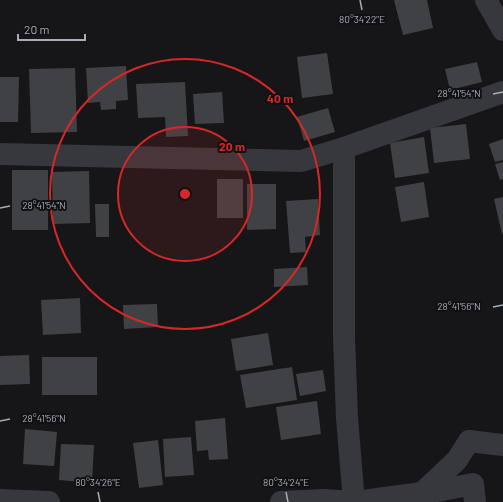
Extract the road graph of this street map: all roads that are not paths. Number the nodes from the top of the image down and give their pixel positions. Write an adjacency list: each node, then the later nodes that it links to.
1 (486, 0): 2 (street)
2 (503, 30)
3 (503, 92): 4 (street)
4 (344, 148): 5 (street); 11 (street)
5 (0, 154)
6 (503, 445): 7 (street)
7 (423, 492): 11 (street); 12 (street)
8 (0, 500): 9 (street)
9 (49, 502)
10 (281, 502): 11 (street)
11 (354, 502)
12 (475, 502)

